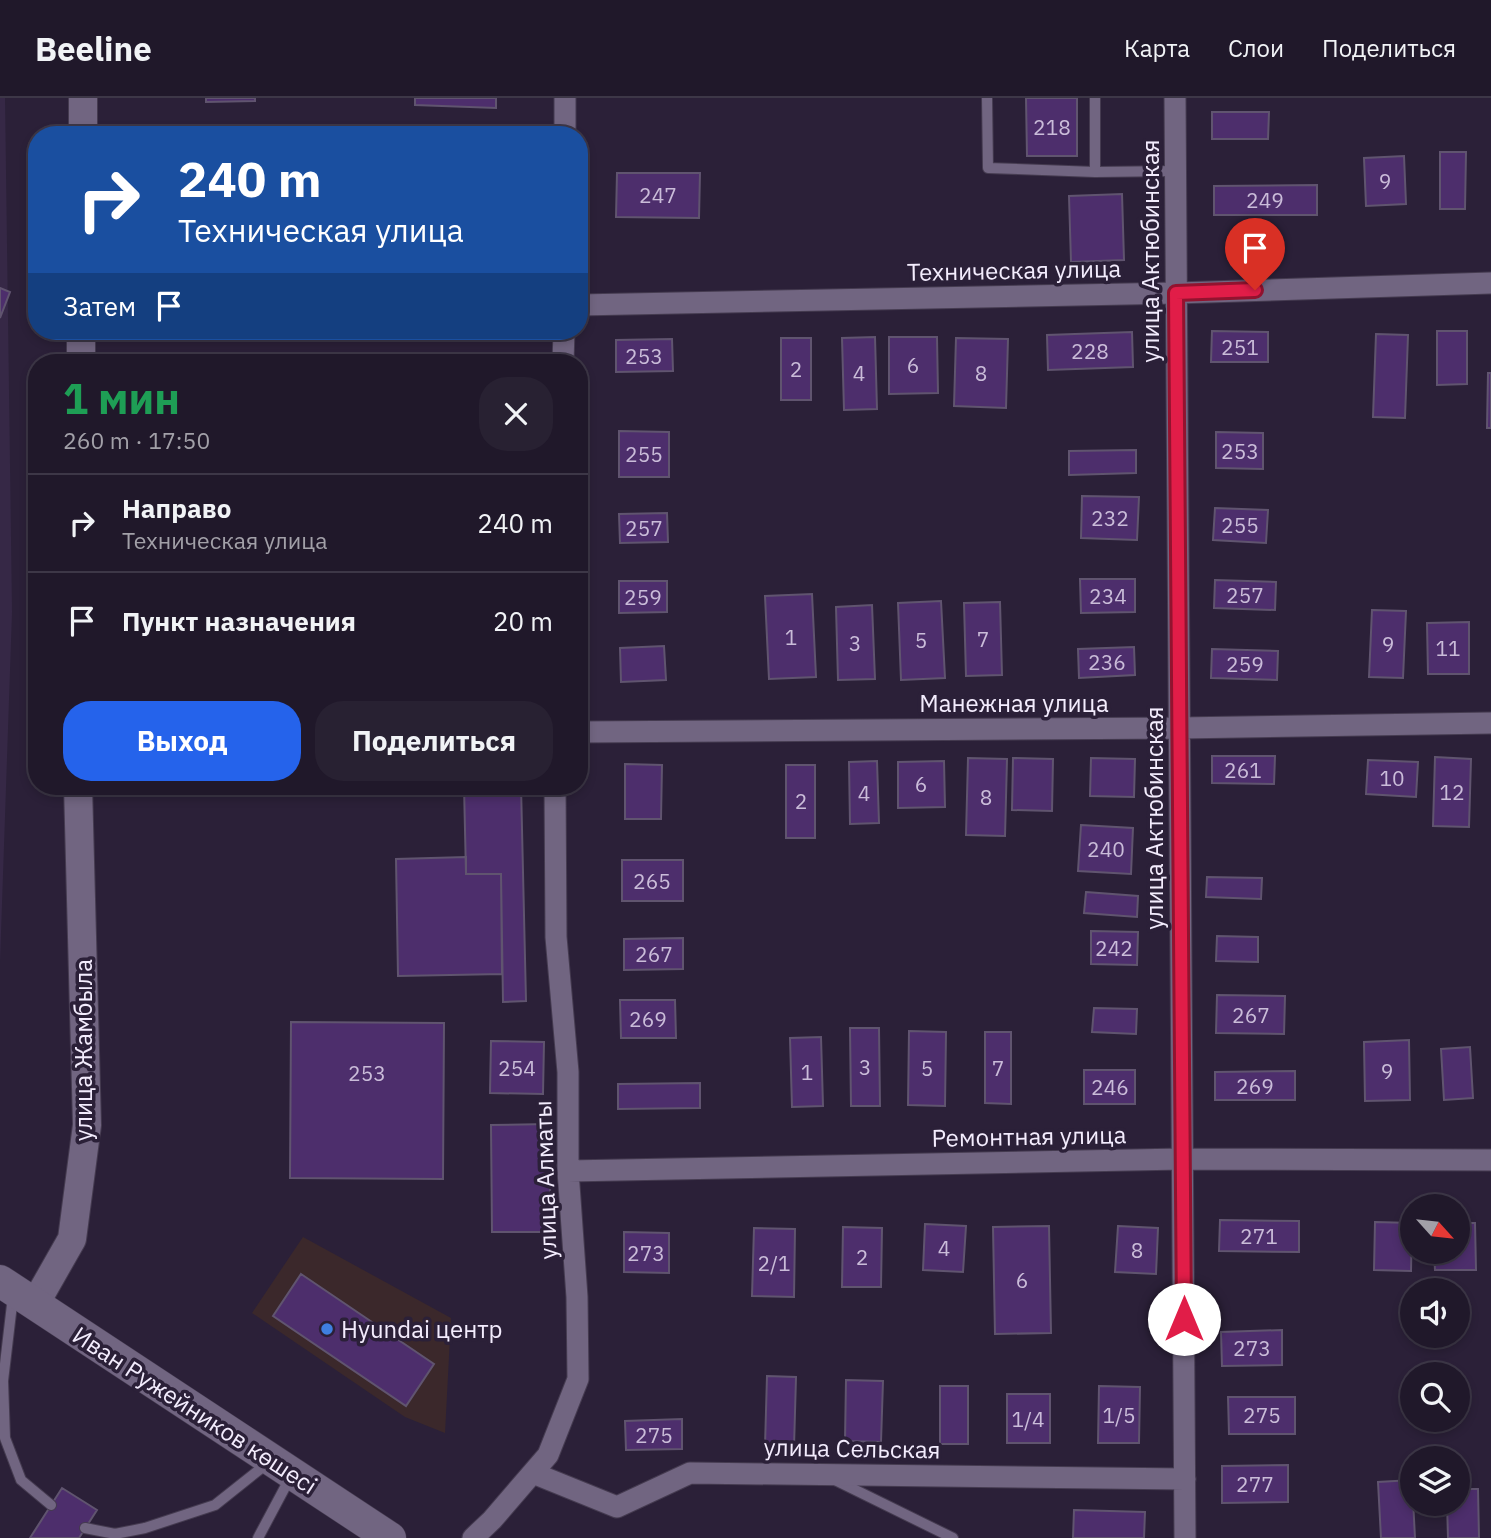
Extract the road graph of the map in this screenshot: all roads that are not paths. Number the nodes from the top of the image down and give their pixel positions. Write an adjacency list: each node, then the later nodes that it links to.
1 (83, 98): 6 (street)
2 (565, 98): 7 (street)
3 (987, 98): 9 (lane)
4 (1095, 98): 9 (lane)
5 (1175, 98): 8 (street, улица Актюбинская)
6 (83, 126)
7 (565, 126)
8 (1176, 171): 9 (lane); 11 (street, улица Актюбинская)
9 (1095, 172)
10 (1491, 283): 11 (street, Техническая улица)
11 (1176, 293): 12 (street, Техническая улица); 14 (street, улица Актюбинская)
12 (588, 305)
13 (1491, 723): 14 (street, Манежная улица)
14 (1180, 728): 15 (street, Манежная улица); 18 (street, улица Актюбинская)
15 (588, 732)
16 (78, 795): 21 (street, улица Жамбыла)
17 (555, 795): 20 (street, улица Алматы)
18 (1182, 1159): 19 (street, Ремонтная улица); 20 (street, Ремонтная улица); 25 (street, улица Актюбинская)
19 (1491, 1160)
20 (568, 1171): 23 (street, улица Алматы)
21 (16, 1292): 22 (main road, Иван Ружейников көшесі); 26 (lane)
22 (282, 1467): 27 (lane); 28 (lane); 29 (main road, Иван Ружейников көшесі)
23 (533, 1473): 24 (street, улица Сельская); 30 (street, улица Алматы)
24 (824, 1474): 25 (street, улица Сельская); 31 (lane)
25 (1185, 1479): 32 (street, улица Актюбинская)
26 (51, 1505)
27 (85, 1528)
28 (258, 1538)
29 (390, 1538)
30 (473, 1538)
31 (953, 1538)
32 (1185, 1538)

